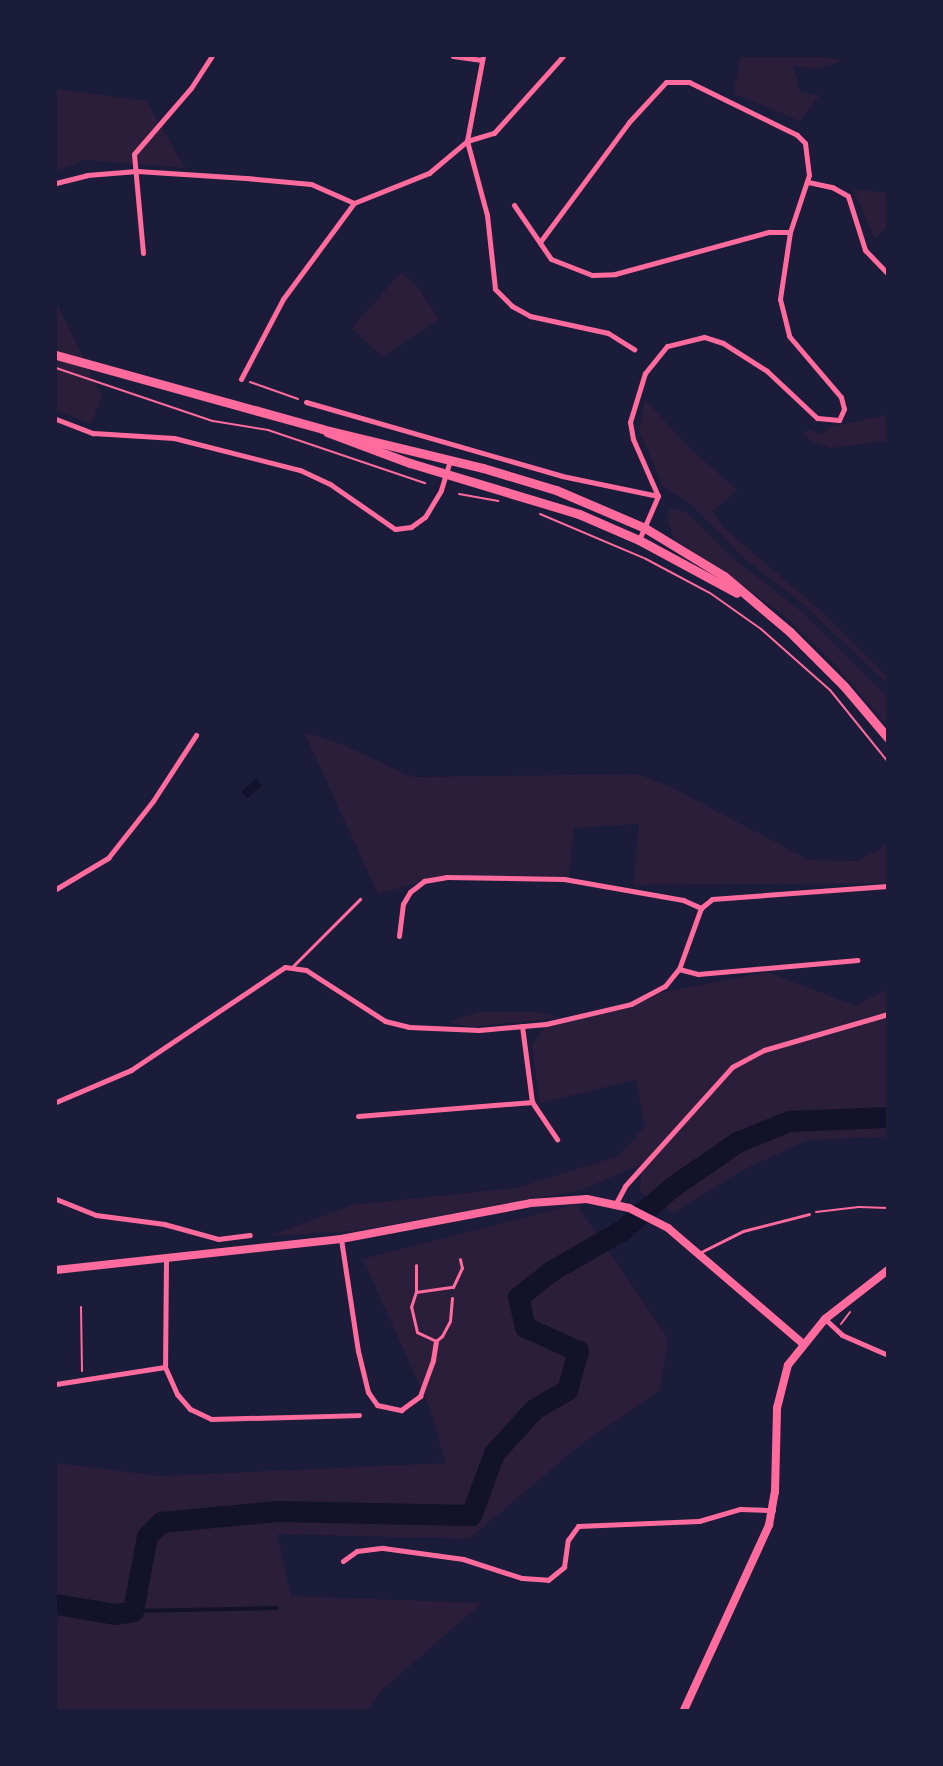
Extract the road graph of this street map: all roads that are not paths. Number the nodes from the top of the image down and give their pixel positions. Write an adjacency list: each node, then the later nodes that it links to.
1 (212, 56): 6 (street)
2 (453, 56): 4 (street)
3 (564, 56): 5 (street)
4 (482, 58): 5 (street)
5 (467, 141): 9 (street); 15 (street)
6 (137, 171): 8 (street); 9 (street); 13 (street)
7 (808, 182): 11 (street); 12 (street); 14 (street)
8 (56, 183)
9 (354, 203): 17 (street)
10 (514, 205): 12 (street)
11 (790, 232): 12 (street); 23 (street)
12 (540, 242)
13 (143, 253)
14 (888, 274)
15 (634, 349)
16 (56, 355): 20 (main road)
17 (241, 380)
18 (306, 402): 23 (street)
19 (56, 419): 22 (street)
20 (321, 429): 21 (main road); 22 (main road)
21 (450, 461): 22 (street); 24 (main road)
22 (447, 473): 25 (main road)
23 (658, 496): 24 (street)
24 (645, 528): 25 (street); 26 (main road)
25 (639, 540): 26 (main road)
26 (747, 598): 28 (main road)
27 (196, 735): 30 (street)
28 (888, 738)
29 (888, 885): 32 (street)
30 (56, 888)
31 (360, 899): 35 (lane)
32 (701, 908): 33 (street); 36 (street)
33 (399, 936)
34 (857, 960): 36 (street)
35 (293, 966): 38 (street); 39 (street)
36 (679, 969): 38 (street)
37 (888, 1014): 44 (street)
38 (522, 1026): 40 (street)
39 (56, 1102)
40 (532, 1102): 41 (street); 42 (street)
41 (358, 1116)
42 (557, 1139)
43 (56, 1199): 46 (street)
44 (615, 1205): 47 (main road); 48 (main road)
45 (809, 1214): 48 (lane)
46 (250, 1235)
47 (341, 1239): 49 (main road); 57 (street)
48 (699, 1253): 58 (main road)
49 (166, 1259): 52 (main road); 60 (street)
50 (460, 1259): 54 (lane)
51 (416, 1265): 54 (lane)
52 (56, 1270)
53 (888, 1270): 56 (main road)
54 (416, 1292): 57 (lane)
55 (452, 1298): 57 (lane)
56 (825, 1319): 58 (main road); 59 (street)
57 (436, 1341)
58 (802, 1343): 63 (main road)
59 (888, 1355)
60 (165, 1367): 61 (street); 62 (street)
61 (56, 1384)
62 (359, 1415)
63 (773, 1510): 64 (street); 65 (main road)
64 (343, 1561)
65 (684, 1710)

